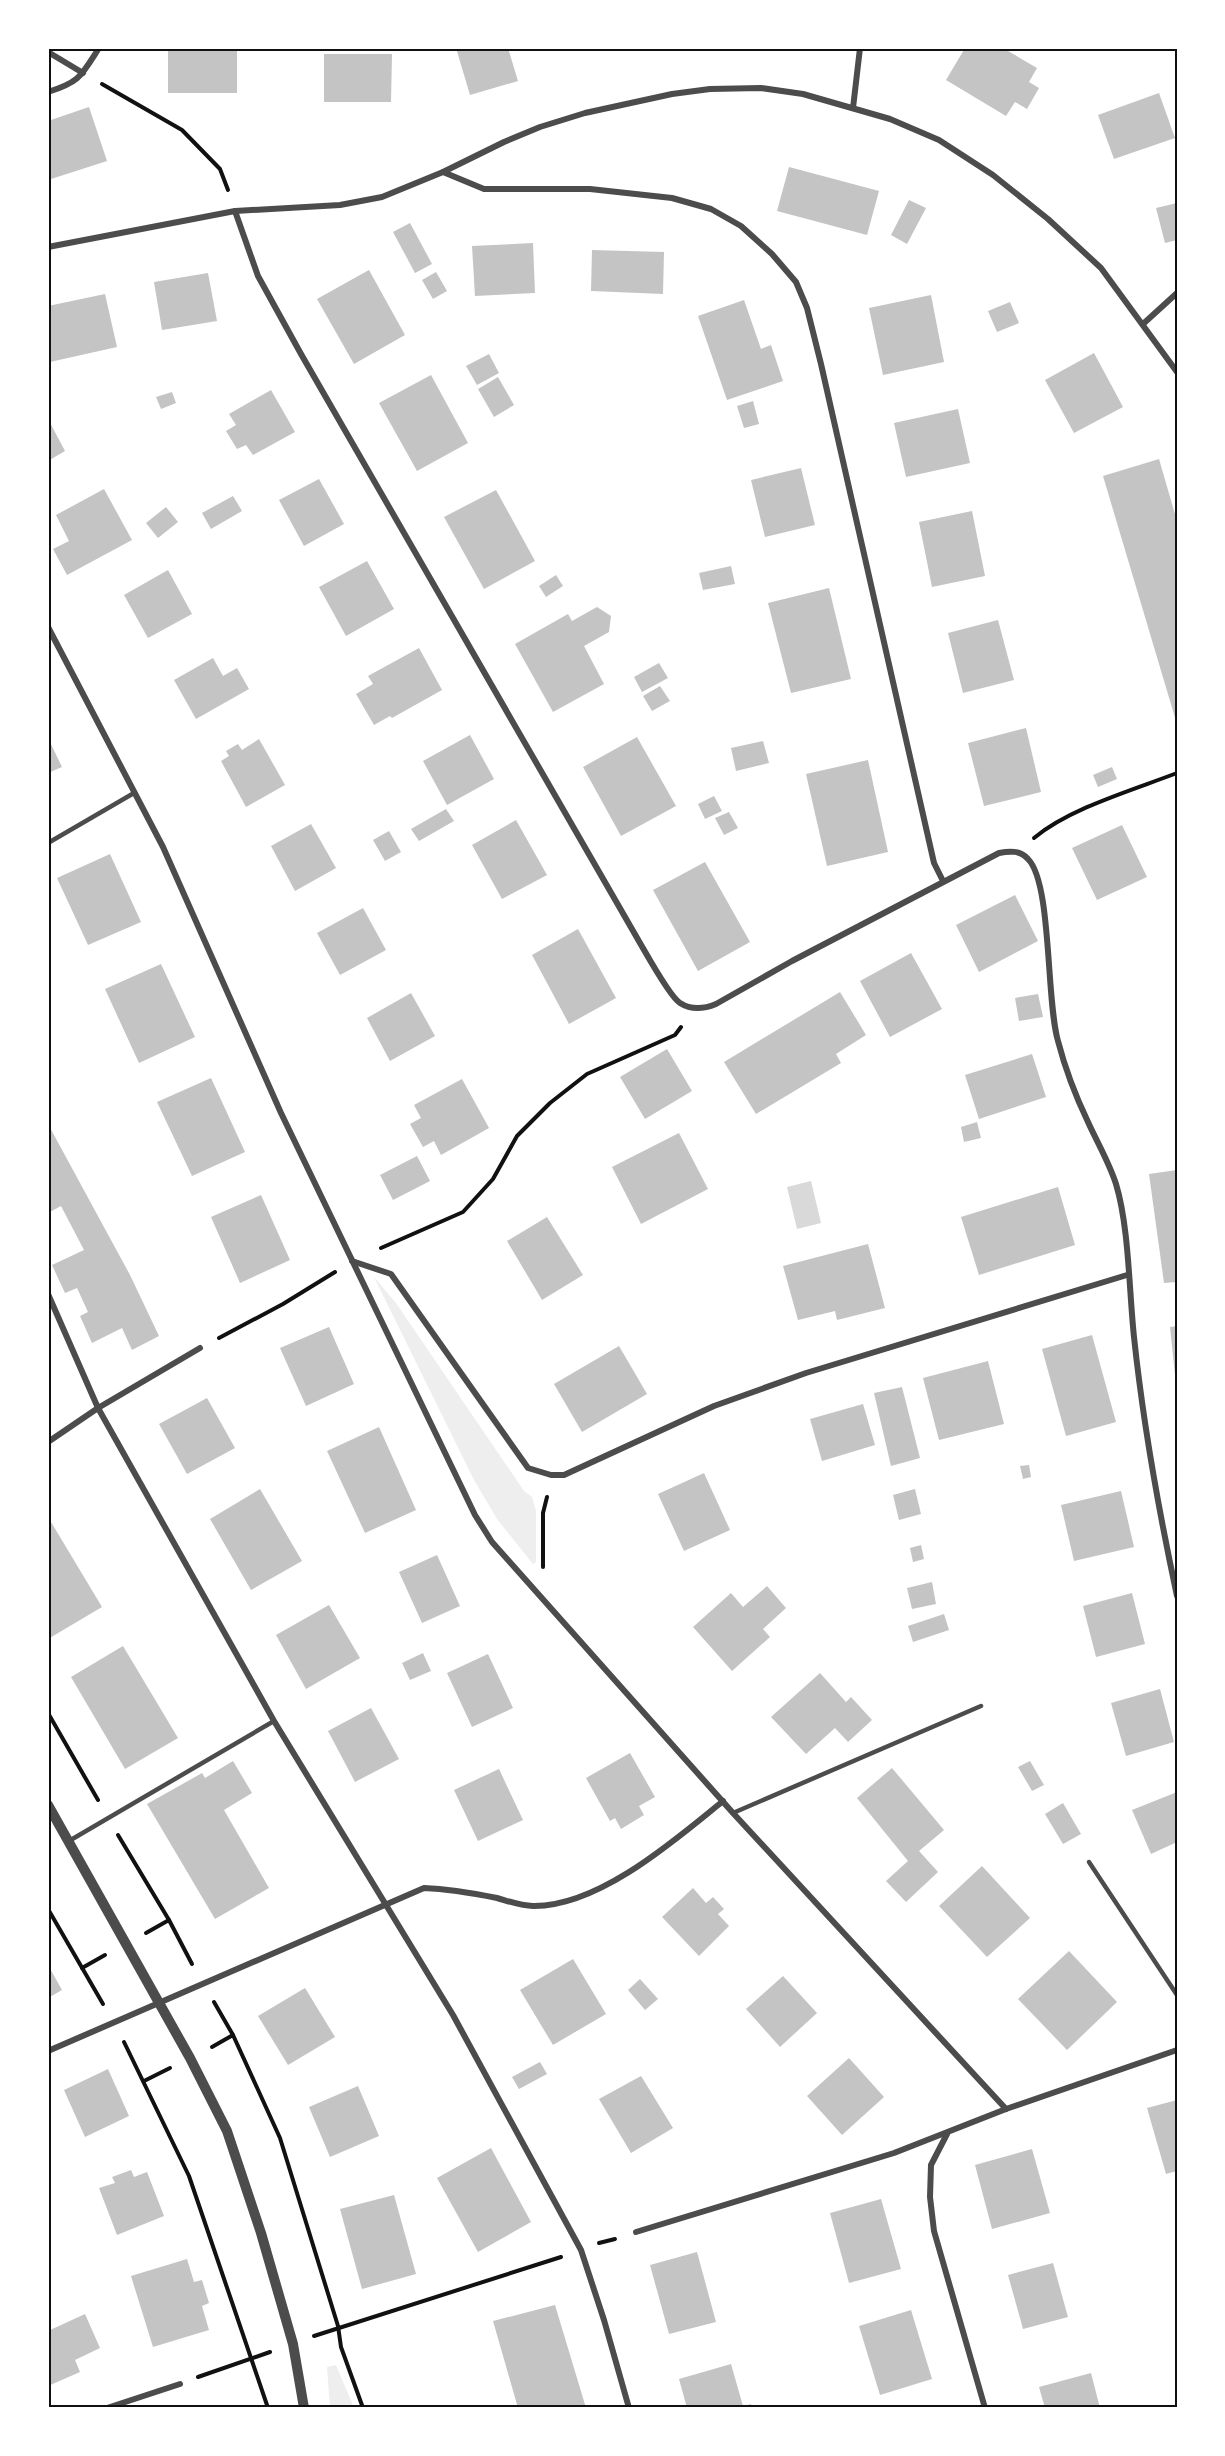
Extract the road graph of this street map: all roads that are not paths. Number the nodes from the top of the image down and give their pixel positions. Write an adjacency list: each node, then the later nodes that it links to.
1 (99, 48): 4 (street)
2 (860, 48): 6 (street)
3 (48, 52): 4 (street)
4 (83, 73): 5 (street)
5 (48, 92)
6 (853, 108): 7 (street); 11 (street)
7 (443, 172): 8 (street); 16 (street)
8 (235, 210): 9 (street); 16 (street)
9 (48, 247)
10 (1177, 293): 11 (street)
11 (1143, 324): 12 (street)
12 (1177, 372)
13 (48, 627): 14 (street)
14 (134, 793): 15 (lane); 17 (street)
15 (48, 843)
16 (943, 881): 18 (street)
17 (352, 1261): 18 (street); 26 (street)
18 (1128, 1275): 23 (street)
19 (48, 1294): 21 (street)
20 (200, 1348): 21 (street)
21 (98, 1408): 22 (street); 25 (street)
22 (48, 1442)
23 (1177, 1596)
24 (981, 1706): 28 (lane)
25 (274, 1721): 29 (lane); 31 (street)
26 (723, 1801): 28 (street); 31 (street)
27 (48, 1805): 29 (street)
28 (733, 1814): 36 (street)
29 (69, 1841): 33 (street)
30 (1089, 1862): 32 (lane)
31 (386, 1903): 33 (street); 42 (street)
32 (1177, 1995)
33 (159, 2002): 35 (street); 41 (street)
34 (1177, 2050): 36 (street)
35 (48, 2051)
36 (1006, 2109): 37 (street)
37 (947, 2134): 38 (street); 43 (street)
38 (636, 2232)
39 (180, 2384): 40 (street)
40 (107, 2408)
41 (304, 2408)
42 (629, 2408)
43 (985, 2408)

